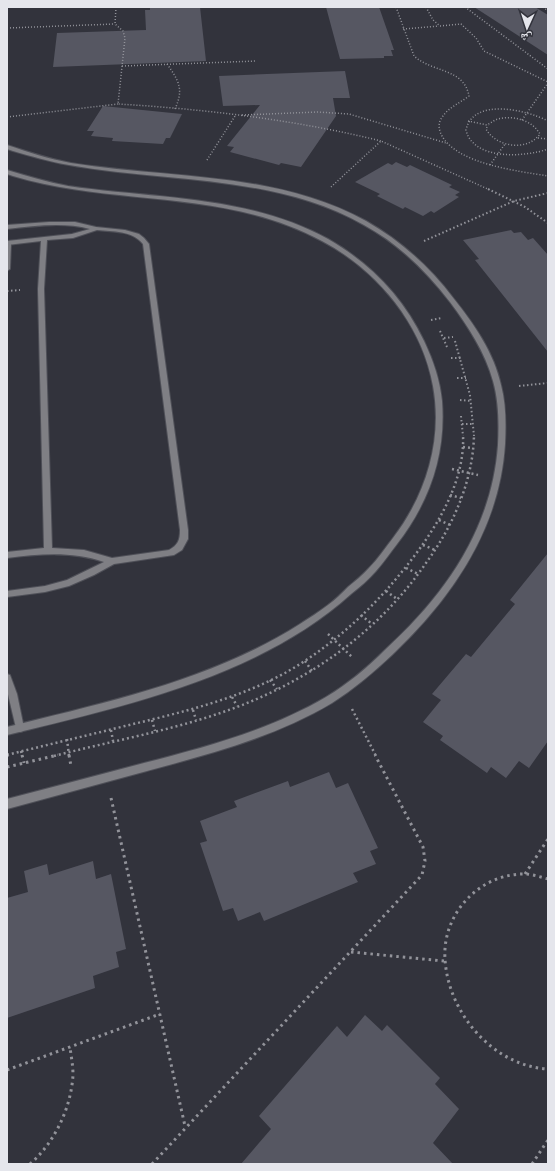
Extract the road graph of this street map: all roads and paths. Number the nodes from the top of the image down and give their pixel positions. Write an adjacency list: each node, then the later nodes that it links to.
1 (116, 7): 7 (path)
2 (396, 7): 10 (path)
3 (426, 7): 8 (path)
4 (465, 7): 14 (path)
5 (543, 7): 6 (path)
6 (548, 10)
7 (116, 24): 9 (path); 13 (path)
8 (440, 26): 10 (path); 15 (path)
9 (7, 28)
10 (403, 29): 28 (path)
11 (256, 61): 12 (path)
12 (167, 64): 13 (path); 17 (path)
13 (122, 66): 16 (path)
14 (548, 69)
15 (548, 82): 18 (path)
16 (118, 104): 17 (path); 20 (path)
17 (175, 109): 19 (path)
18 (527, 112): 21 (path); 22 (path); 23 (path)
19 (234, 116): 27 (path); 28 (path); 36 (path)
20 (7, 117)
21 (522, 120): 24 (path); 25 (path)
22 (468, 121): 24 (path); 32 (path)
23 (548, 121)
24 (488, 125): 29 (path)
25 (538, 138): 26 (path); 29 (path)
26 (548, 139)
27 (381, 141): 38 (path); 39 (path)
28 (446, 143): 33 (path)
29 (505, 144): 32 (path)
30 (7, 147): 36 (street)
31 (548, 150): 32 (path)
32 (498, 153): 33 (path)
33 (490, 165): 35 (path)
34 (7, 172): 52 (street)
35 (548, 176)
36 (196, 178): 38 (street)
37 (548, 193): 39 (path)
38 (315, 201): 45 (street)
39 (514, 201): 40 (path); 45 (path)
40 (548, 224)
41 (7, 227): 42 (street)
42 (96, 229): 43 (street); 87 (street)
43 (44, 239): 44 (street); 84 (street)
44 (8, 243): 46 (street)
45 (404, 251): 49 (street)
46 (7, 269)
47 (438, 312): 50 (path)
48 (430, 314): 51 (path)
49 (463, 314): 50 (path); 65 (street)
50 (442, 318): 51 (path); 53 (path)
51 (433, 320): 52 (path); 56 (path)
52 (413, 323): 75 (street)
53 (446, 324)
54 (449, 330): 55 (path)
55 (453, 337): 56 (path); 58 (path)
56 (444, 338): 57 (path)
57 (451, 358): 58 (path); 59 (path)
58 (461, 358): 62 (path)
59 (453, 365)
60 (455, 372): 61 (path)
61 (457, 378): 62 (path); 64 (path)
62 (466, 378): 68 (path)
63 (548, 383): 65 (path)
64 (458, 385)
65 (498, 388): 78 (street)
66 (459, 393): 67 (path)
67 (460, 400): 68 (path); 69 (path)
68 (471, 401): 72 (path)
69 (461, 408)
70 (461, 416): 71 (path)
71 (462, 424): 72 (path); 73 (path)
72 (472, 424): 74 (path)
73 (463, 447): 74 (path); 76 (path)
74 (473, 448): 77 (path)
75 (434, 465): 76 (path); 94 (street)
76 (459, 471): 77 (path); 79 (path)
77 (470, 473): 78 (path); 80 (path)
78 (498, 480): 100 (street)
79 (450, 495): 80 (path); 81 (path)
80 (461, 498): 82 (path)
81 (439, 520): 82 (path); 83 (path)
82 (450, 525): 85 (path)
83 (423, 545): 85 (path); 88 (path)
84 (48, 550): 86 (street); 87 (street)
85 (435, 550): 89 (path)
86 (7, 555)
87 (112, 561): 91 (street)
88 (406, 568): 89 (path); 90 (path)
89 (418, 574): 92 (path)
90 (386, 591): 92 (path); 93 (path)
91 (7, 594)
92 (397, 599): 95 (path)
93 (362, 615): 95 (path); 96 (path)
94 (314, 619): 96 (path); 108 (street)
95 (372, 624): 97 (path)
96 (334, 640): 97 (path); 98 (path)
97 (344, 649): 99 (path); 100 (path)
98 (305, 661): 99 (path); 102 (path)
99 (312, 671): 103 (path)
100 (368, 672): 104 (street)
101 (7, 678): 111 (street)
102 (270, 680): 103 (path); 105 (path)
103 (277, 689): 106 (path)
104 (343, 691): 122 (street); 128 (path)
105 (232, 697): 106 (path); 107 (path)
106 (237, 706): 110 (path)
107 (193, 710): 109 (path); 110 (path)
108 (64, 717): 111 (street); 115 (path)
109 (152, 720): 112 (path); 114 (path)
110 (196, 720): 114 (path)
111 (20, 728): 113 (street)
112 (111, 730): 115 (path); 116 (path)
113 (7, 731)
114 (155, 731): 116 (path)
115 (67, 740): 117 (path); 118 (path)
116 (113, 741): 118 (path)
117 (21, 752): 119 (path); 120 (path)
118 (69, 752): 120 (path); 123 (path)
119 (7, 755)
120 (24, 763): 121 (path)
121 (7, 767)
122 (106, 778): 123 (street); 130 (path)
123 (74, 786): 124 (street)
124 (7, 804)
125 (548, 839): 126 (path)
126 (525, 874): 127 (path); 129 (path)
127 (548, 879)
128 (351, 952): 129 (path); 134 (path)
129 (444, 961): 132 (path)
130 (160, 1014): 131 (path); 134 (path)
131 (70, 1047): 133 (path); 136 (path)
132 (548, 1069)
133 (7, 1070)
134 (186, 1127): 137 (path)
135 (548, 1140): 138 (path)
136 (30, 1164)
137 (152, 1164)
138 (532, 1164)

